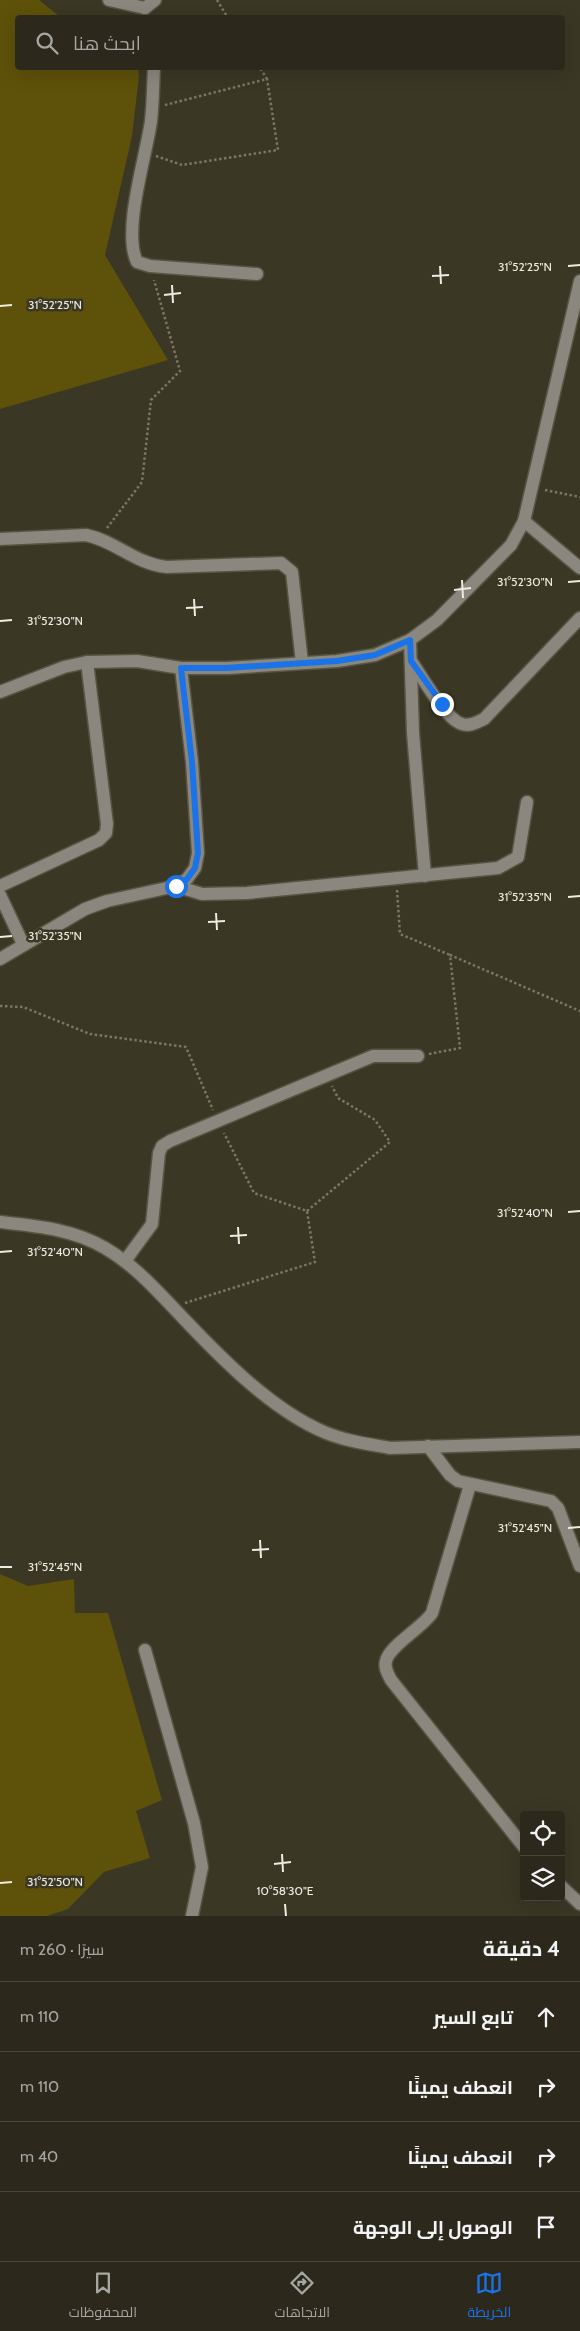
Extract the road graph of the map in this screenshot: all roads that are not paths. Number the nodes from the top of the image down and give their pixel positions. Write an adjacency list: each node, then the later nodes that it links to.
1 (109, 0): 3 (street)
2 (155, 0): 3 (street)
3 (147, 13)
4 (154, 70): 5 (street)
5 (257, 274)
6 (580, 281): 7 (street)
7 (524, 521): 9 (street); 11 (street)
8 (0, 539): 14 (street)
9 (580, 568)
10 (580, 618): 12 (street)
11 (410, 640): 12 (street); 14 (street)
12 (411, 661): 18 (street)
13 (87, 662): 15 (street); 16 (street); 19 (street)
14 (302, 663): 15 (street)
15 (181, 668): 20 (street)
16 (0, 692)
17 (527, 802): 18 (street)
18 (424, 876): 20 (street)
19 (0, 886)
20 (176, 886): 22 (street)
21 (0, 895): 22 (street)
22 (23, 944): 23 (street)
23 (0, 958)
24 (418, 1056): 26 (street)
25 (0, 1222): 26 (street)
26 (125, 1262): 28 (street)
27 (580, 1442): 28 (street)
28 (428, 1446): 29 (street)
29 (470, 1485): 30 (street); 32 (street)
30 (580, 1566)
31 (145, 1650): 35 (street)
32 (520, 1842)
33 (565, 1890): 34 (street)
34 (580, 1904)
35 (192, 1916)

